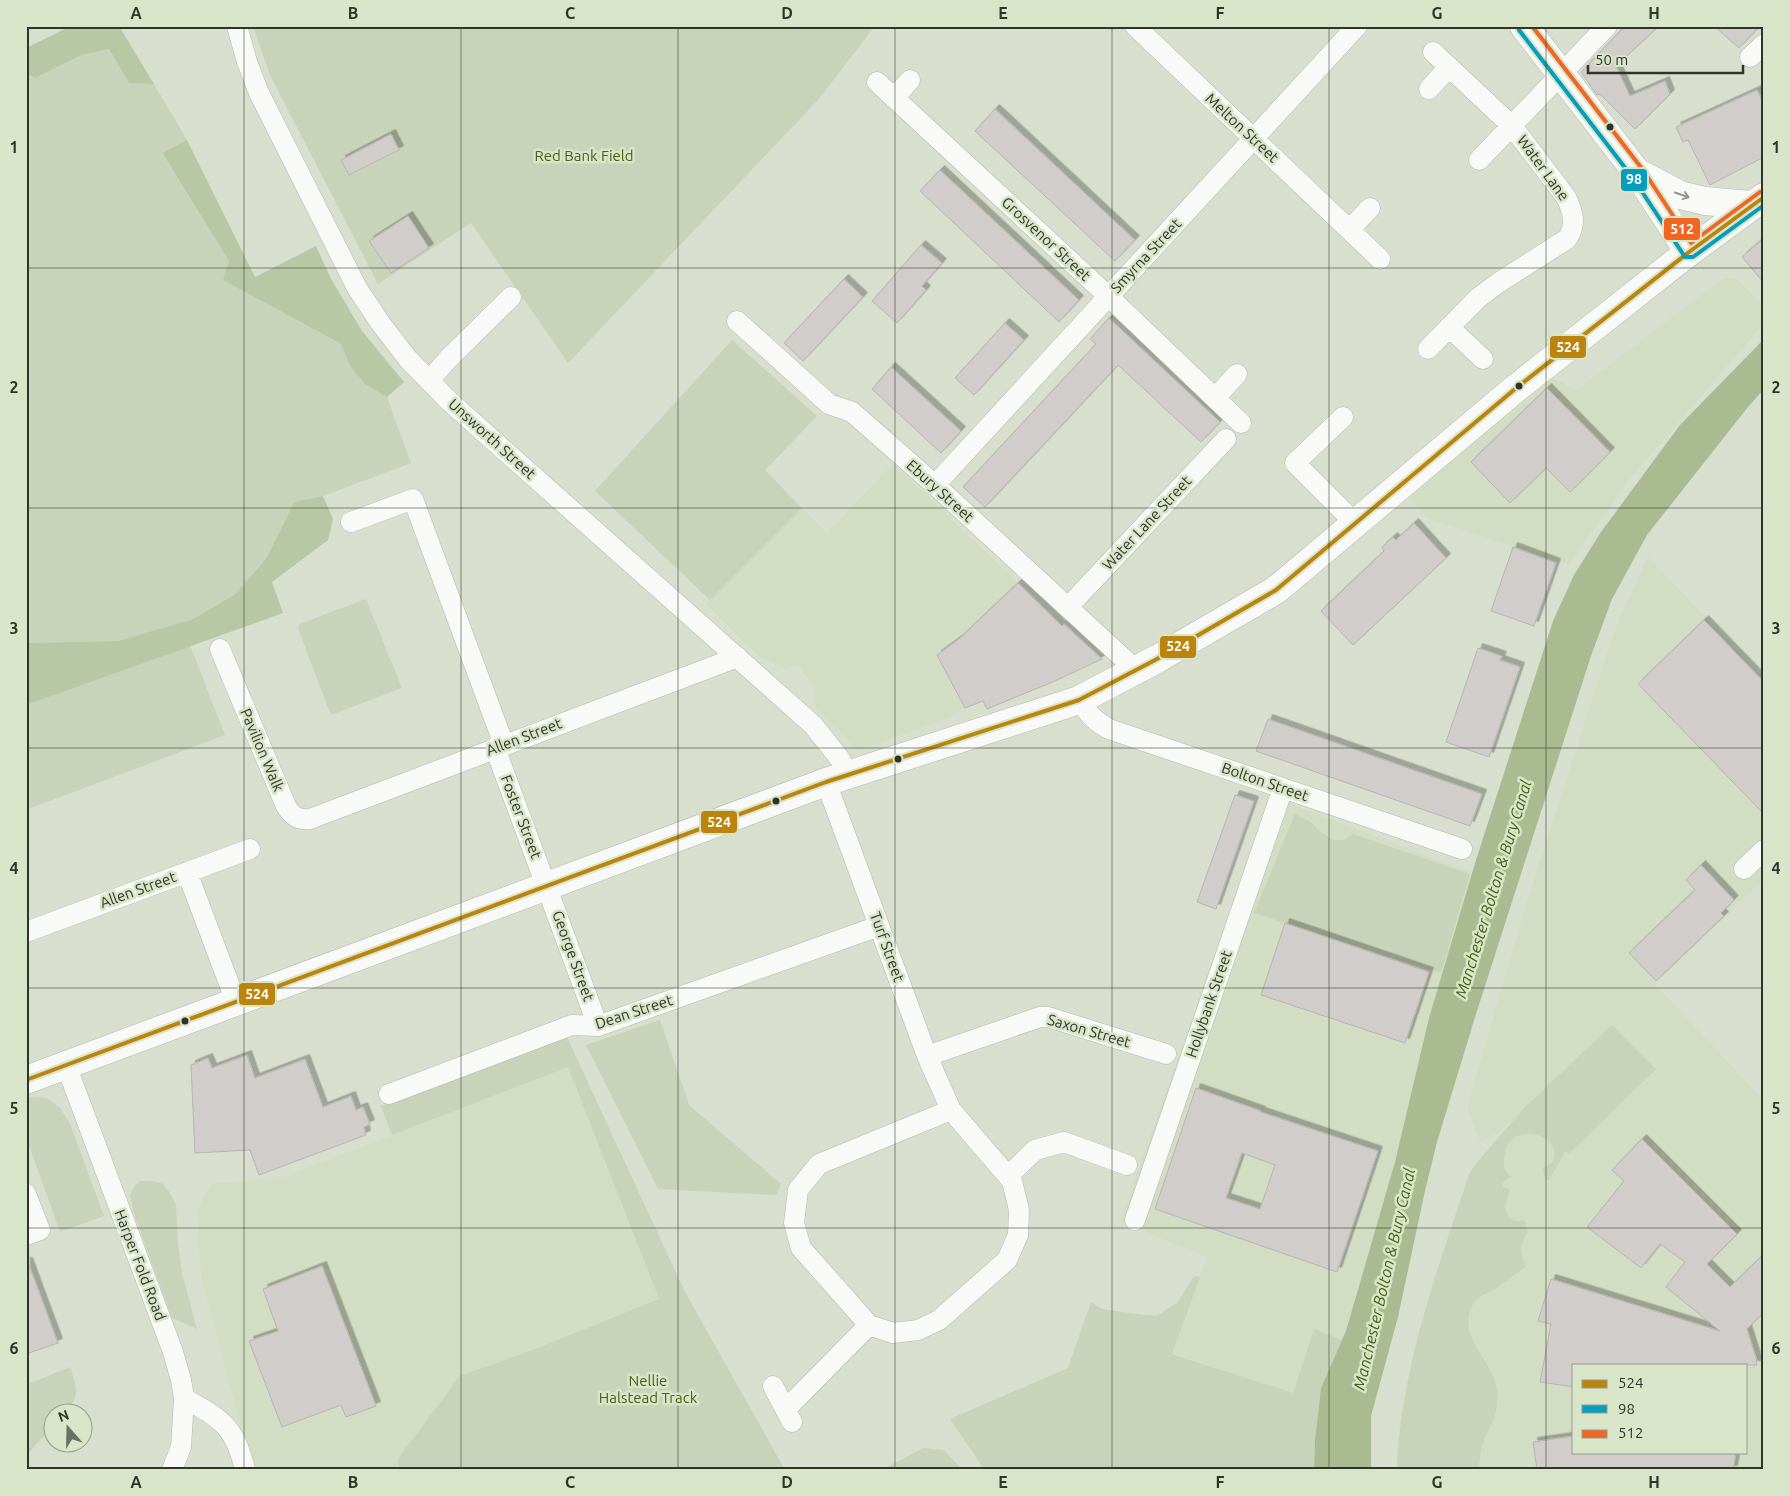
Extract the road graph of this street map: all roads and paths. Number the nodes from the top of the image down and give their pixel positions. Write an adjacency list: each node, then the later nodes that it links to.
1 (237, 26): 29 (street, Unsworth Street)
2 (1135, 26): 14 (street, Melton Street)
3 (1357, 26): 14 (street, Smyrna Street)
4 (1524, 26): 8 (main road)
5 (1607, 26): 8 (street)
6 (1433, 52): 7 (street, Water Lane)
7 (1449, 67): 11 (street); 13 (street, Water Lane)
8 (1561, 75): 13 (street); 16 (main road)
9 (910, 80): 12 (street)
10 (877, 82): 12 (street, Grosvenor Street)
11 (1429, 89)
12 (894, 98): 22 (street, Grosvenor Street)
13 (1512, 126): 15 (street); 25 (street, Water Lane)
14 (1254, 138): 19 (street, Melton Street); 22 (street, Smyrna Street)
15 (1479, 160)
16 (1638, 174): 17 (main road, one-way to 17); 20 (main road)
17 (1757, 201): 20 (main road)
18 (1370, 208): 19 (street)
19 (1350, 230): 21 (street, Melton Street)
20 (1689, 252): 36 (main road)
21 (1380, 259)
22 (1108, 296): 30 (street, Grosvenor Street); 34 (street, Smyrna Street)
23 (511, 297): 29 (street)
24 (737, 321): 34 (street, Ebury Street)
25 (1449, 327): 26 (street, Water Lane); 27 (street)
26 (1428, 349)
27 (1483, 358)
28 (1237, 374): 30 (street)
29 (429, 381): 38 (street, Unsworth Street)
30 (1215, 398): 32 (street, Grosvenor Street)
31 (1343, 417): 36 (street)
32 (1241, 422)
33 (1226, 439): 37 (street, Water Lane Street)
34 (935, 485): 37 (street, Ebury Street)
35 (352, 522): 42 (street, Foster Street)
36 (1355, 523): 40 (main road)
37 (1068, 607): 40 (street, Ebury Street)
38 (738, 657): 42 (street, Allen Street); 43 (street, Unsworth Street)
39 (220, 662): 45 (street, Pavilion Walk)
40 (1136, 670): 41 (main road)
41 (1079, 700): 43 (main road); 44 (street, Bolton Street)
42 (500, 746): 45 (street, Allen Street); 51 (street, Foster Street)
43 (837, 778): 51 (main road); 52 (street, Turf Street)
44 (1283, 788): 47 (street, Bolton Street); 65 (street, Hollybank Street)
45 (310, 819)
46 (250, 849): 50 (street, Allen Street)
47 (1462, 849)
48 (1764, 850): 49 (street)
49 (1744, 869)
50 (187, 872): 53 (street, Allen Street); 54 (street)
51 (547, 886): 54 (main road); 55 (street, George Street)
52 (879, 926): 55 (street, Dean Street); 57 (street, Turf Street)
53 (26, 932)
54 (236, 1002): 58 (main road)
55 (598, 1026): 60 (street, Dean Street)
56 (1166, 1054): 57 (street, Saxon Street)
57 (927, 1056): 61 (street, Turf Street)
58 (66, 1065): 59 (main road); 69 (street, Harper Fold Road)
59 (26, 1080)
60 (389, 1094)
61 (951, 1110): 63 (street, Turf Street); 67 (street)
62 (1127, 1165): 63 (street)
63 (1008, 1176): 67 (street)
64 (26, 1194): 66 (street)
65 (1135, 1220)
66 (33, 1233)
67 (869, 1325): 68 (street)
68 (773, 1386)
69 (184, 1398): 70 (street, Harper Fold Road); 71 (street)
70 (172, 1470)
71 (245, 1470)

